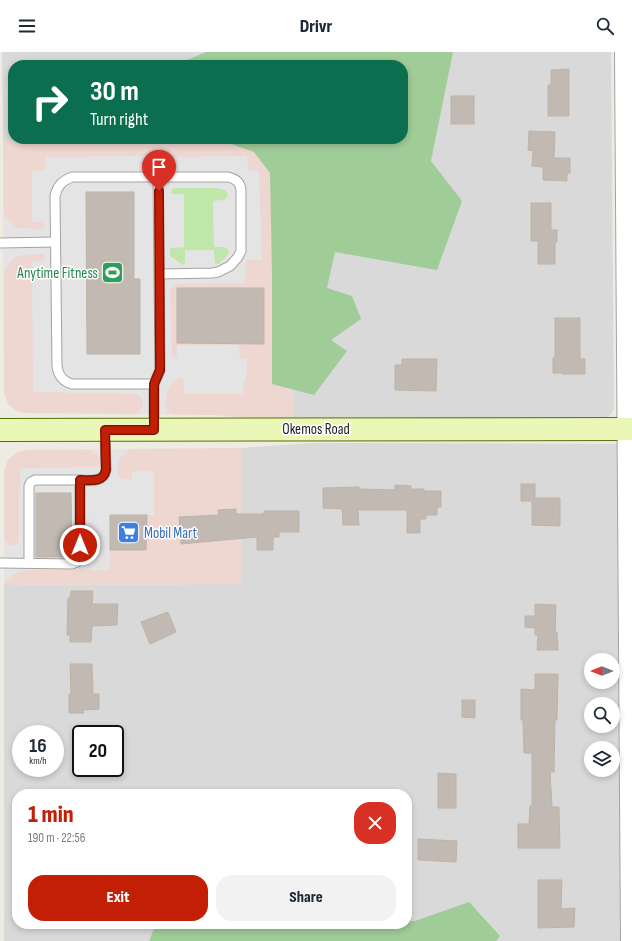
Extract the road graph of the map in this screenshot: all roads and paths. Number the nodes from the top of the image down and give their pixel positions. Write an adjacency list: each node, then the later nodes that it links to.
1 (624, 52): 7 (street)
2 (158, 177): 3 (lane); 5 (lane); 5 (lane)
3 (55, 242): 4 (lane); 6 (lane)
4 (0, 243)
5 (160, 274): 6 (lane)
6 (154, 384): 10 (lane)
7 (629, 429): 10 (street, Okemos Road); 14 (street)
8 (0, 430): 9 (street, Okemos Road)
9 (105, 430): 10 (street, Okemos Road); 11 (lane)
10 (154, 430)
11 (80, 480): 13 (lane); 13 (lane)
12 (0, 563): 13 (lane)
13 (29, 563)
14 (630, 941)

